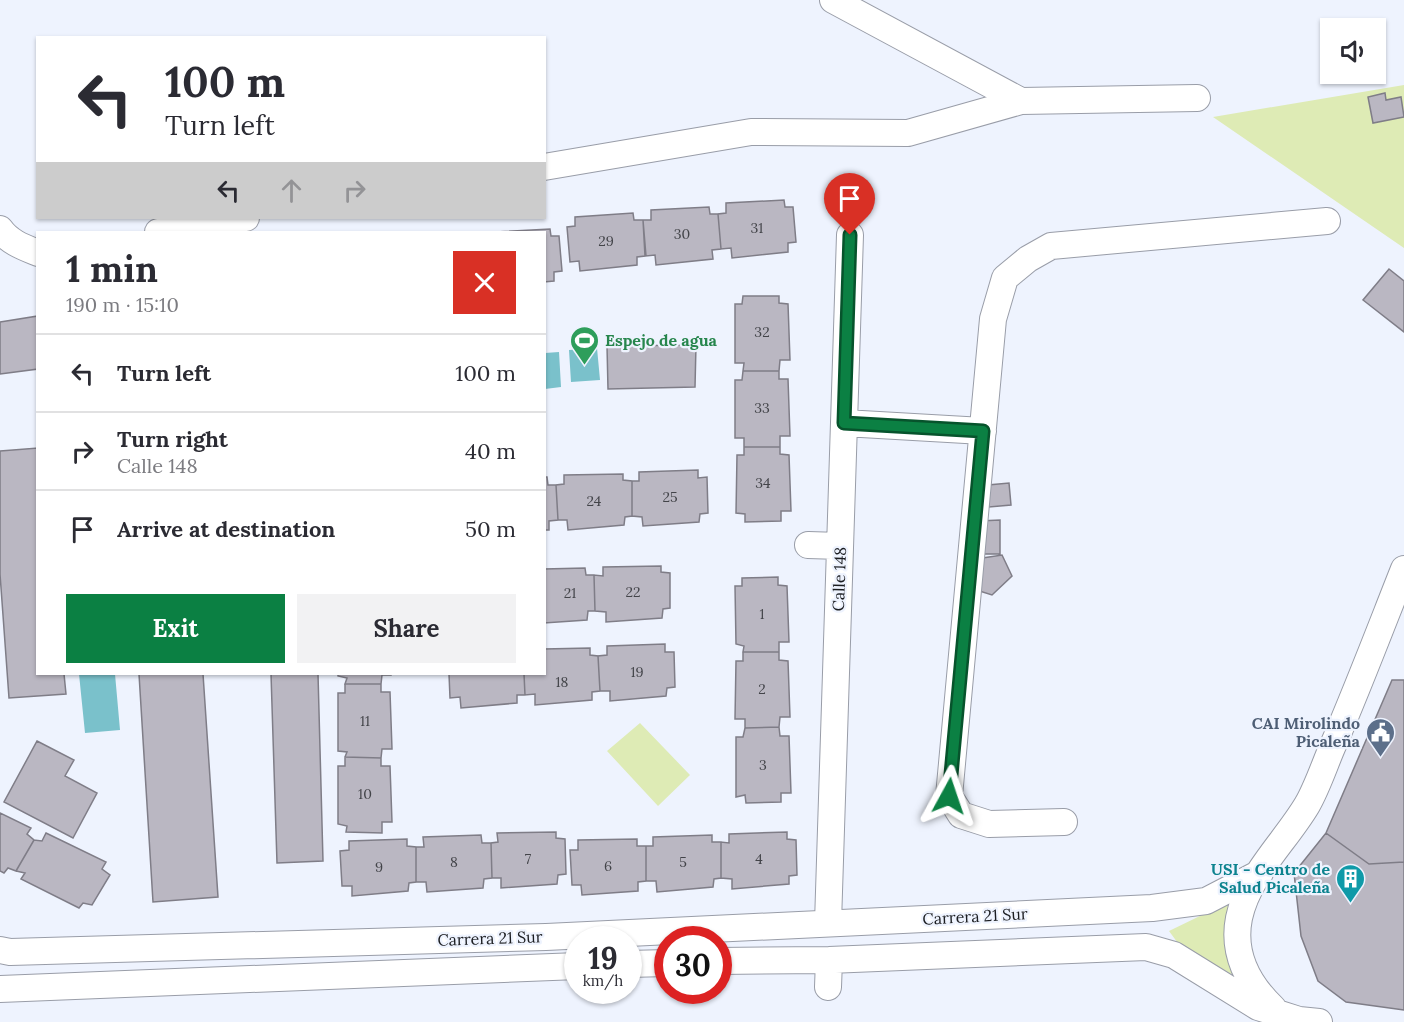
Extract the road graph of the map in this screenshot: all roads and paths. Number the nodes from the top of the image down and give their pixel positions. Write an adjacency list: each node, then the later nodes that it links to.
1 (833, 0): 3 (street)
2 (1197, 98): 3 (street)
3 (1021, 101): 4 (street)
4 (546, 167)
5 (240, 219): 8 (street)
6 (1327, 221): 12 (street)
7 (0, 229): 10 (street)
8 (164, 231)
9 (850, 235): 11 (street, Calle 148)
10 (36, 252)
11 (844, 423): 12 (street); 14 (street, Calle 148)
12 (983, 431): 16 (street)
13 (808, 545): 14 (street)
14 (840, 546): 19 (street, Calle 148)
15 (1404, 569): 17 (street, Carrera 21 Sur)
16 (1064, 822)
17 (1260, 873): 18 (street, Carrera 21 Sur); 31 (street, Carrera 21 Sur)
18 (1152, 909): 19 (street, Carrera 21 Sur); 22 (street)
19 (828, 923): 20 (street, Carrera 21 Sur)
20 (732, 932)
21 (654, 935): 23 (street, Carrera 21 Sur)
22 (1146, 947): 24 (street); 31 (street)
23 (0, 950)
24 (830, 960): 25 (street); 29 (street)
25 (732, 961)
26 (564, 967): 28 (street, Carrera 21 Sur)
27 (0, 979): 28 (street, Carrera 21 Sur)
28 (49, 986): 30 (street, Carrera 21 Sur)
29 (828, 987)
30 (0, 989)
31 (1282, 1015): 32 (street)
32 (1319, 1022)

